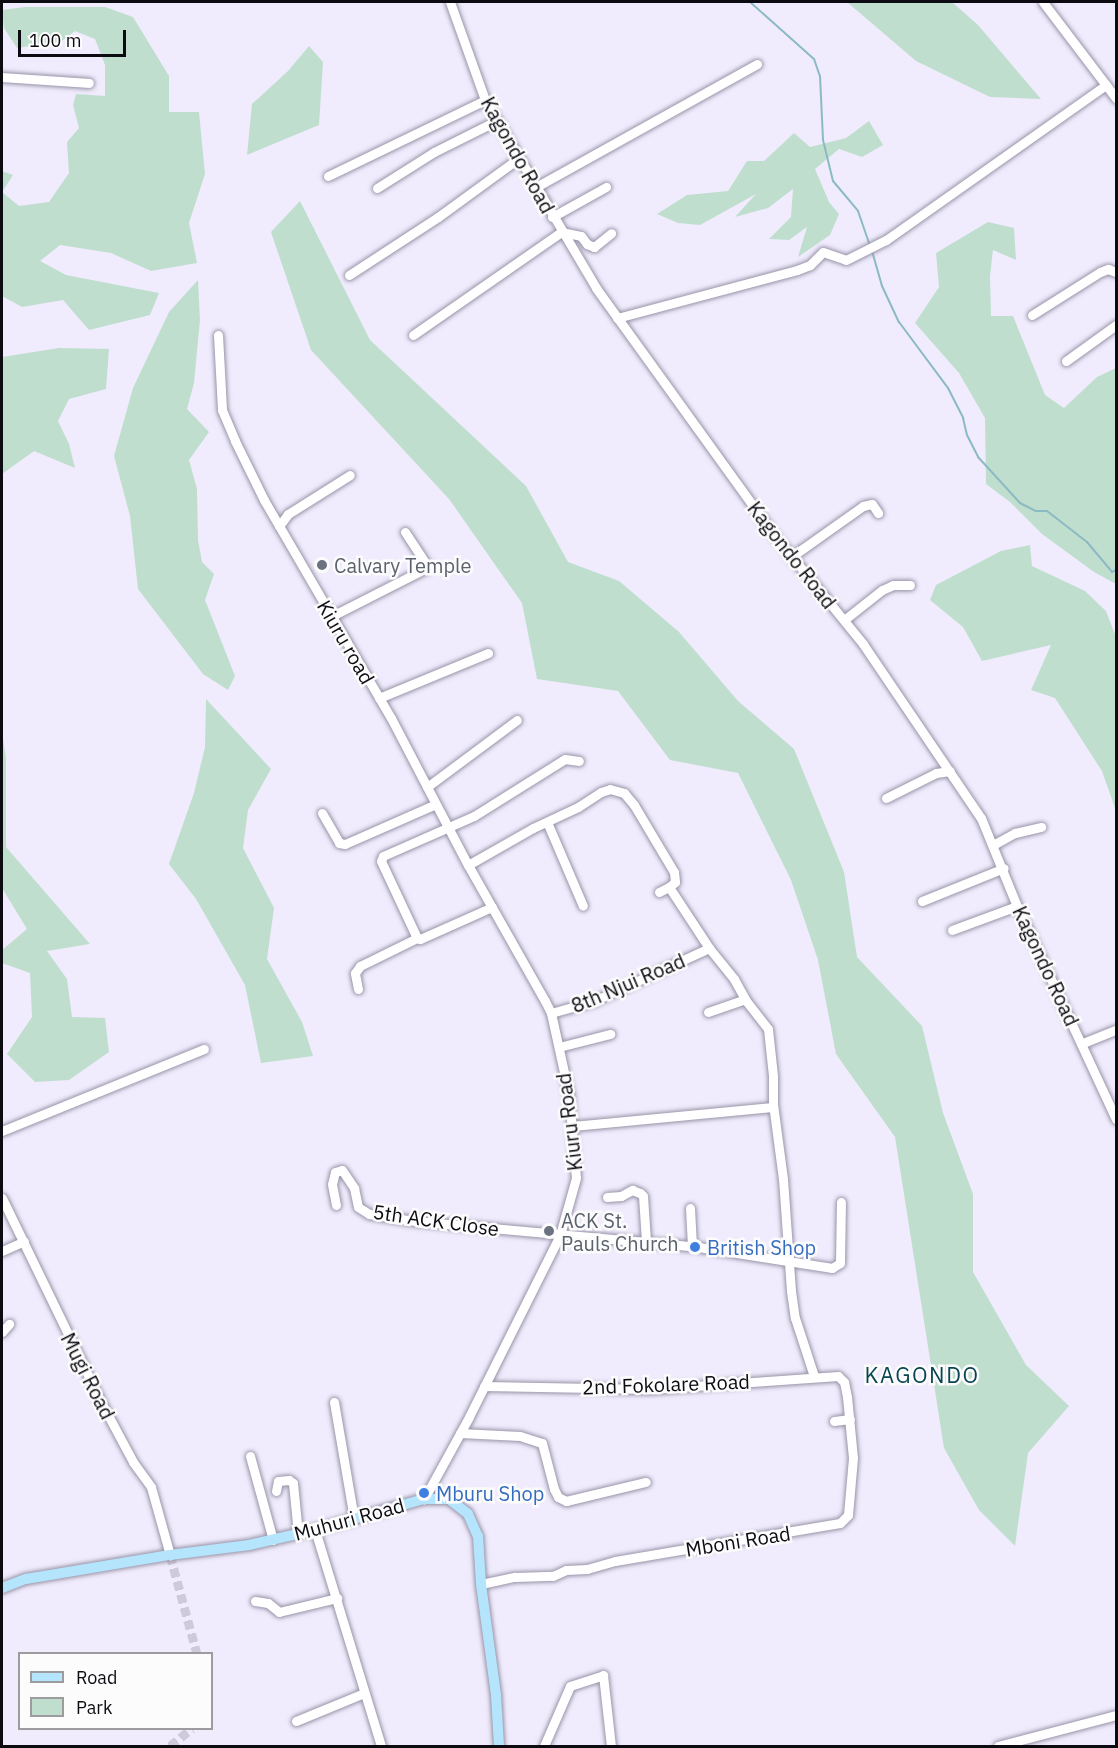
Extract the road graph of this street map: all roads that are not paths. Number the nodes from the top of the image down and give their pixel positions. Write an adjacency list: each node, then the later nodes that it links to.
1 (450, 2): 8 (street, Kagondo Road)
2 (1043, 2): 6 (street)
3 (757, 64): 12 (street)
4 (2, 77): 5 (street)
5 (89, 83)
6 (1106, 85): 7 (street); 21 (street)
7 (1116, 98)
8 (485, 100): 9 (street, Kagondo Road); 11 (street)
9 (496, 121): 10 (street, Kagondo Road); 14 (street)
10 (519, 158): 12 (street, Kagondo Road); 19 (street)
11 (328, 176)
12 (536, 187): 15 (street, Kagondo Road)
13 (606, 187): 15 (street)
14 (377, 188)
15 (552, 217): 16 (street, Kagondo Road)
16 (561, 231): 17 (street); 21 (street, Kagondo Road); 24 (street)
17 (611, 233)
18 (1116, 272): 20 (street)
19 (349, 275)
20 (1032, 315)
21 (617, 318): 30 (street, Kagondo Road)
22 (1116, 325): 25 (street)
23 (218, 335): 28 (street, Kiuru road)
24 (413, 335)
25 (1066, 361)
26 (350, 475): 28 (street)
27 (878, 513): 30 (street)
28 (279, 526): 32 (street, Kiuru road)
29 (405, 532): 32 (street)
30 (791, 557): 33 (street, Kagondo Road)
31 (910, 585): 33 (street)
32 (332, 616): 35 (street, Kiuru road)
33 (844, 620): 38 (street, Kagondo Road)
34 (488, 653): 35 (street)
35 (379, 698): 39 (street, Kiuru road)
36 (517, 720): 39 (street)
37 (579, 761): 45 (street)
38 (950, 771): 40 (street); 46 (street, Kagondo Road)
39 (427, 788): 41 (street, Kiuru road)
40 (886, 798)
41 (436, 804): 42 (street); 45 (street, Kiuru road)
42 (322, 813)
43 (547, 822): 47 (street); 49 (street); 52 (street)
44 (1041, 827): 46 (street)
45 (449, 828): 47 (street, Kiuru road); 56 (street)
46 (993, 845): 48 (street, Kagondo Road)
47 (468, 865): 54 (street, Kiuru road)
48 (1004, 868): 51 (street); 53 (street, Kagondo Road)
49 (669, 887): 50 (street); 57 (street)
50 (659, 892)
51 (922, 901)
52 (583, 906)
53 (1017, 906): 55 (street); 64 (street, Kagondo Road)
54 (492, 907): 56 (street); 61 (street, Kiuru Road)
55 (952, 930)
56 (417, 938): 58 (street)
57 (706, 949): 59 (street); 61 (street, 8th Njui Road)
58 (358, 989)
59 (745, 999): 60 (street); 67 (street)
60 (708, 1012)
61 (551, 1013): 65 (street, Kiuru Road)
62 (1116, 1030): 64 (street)
63 (610, 1034): 65 (street)
64 (1083, 1043): 68 (street, Kagondo Road)
65 (558, 1047): 69 (street, Kiuru Road)
66 (204, 1049): 70 (street)
67 (773, 1107): 69 (street); 81 (street)
68 (1116, 1119)
69 (572, 1126): 76 (street, Kiuru Road)
70 (2, 1131)
71 (607, 1197): 78 (street)
72 (2, 1198): 77 (street, Mugi Road)
73 (841, 1202): 81 (street)
74 (336, 1205): 76 (street, 5th ACK Close)
75 (690, 1208): 79 (street)
76 (560, 1235): 78 (street); 86 (street, Kiuru Road)
77 (24, 1241): 80 (street); 99 (street, Mugi Road)
78 (646, 1241): 79 (street)
79 (692, 1246): 81 (street)
80 (2, 1251)
81 (788, 1261): 84 (street)
82 (9, 1324): 83 (street)
83 (2, 1332)
84 (814, 1376): 85 (street, 2nd Fokolare Road); 86 (street, 2nd Fokolare Road)
85 (844, 1382): 88 (street, Mboni Road)
86 (484, 1386): 90 (street, Kiuru Road)
87 (333, 1402): 95 (street)
88 (850, 1419): 89 (street); 100 (street, Mboni Road)
89 (834, 1421)
90 (460, 1433): 92 (street); 94 (street, Kiuru Road)
91 (250, 1456): 98 (street)
92 (646, 1482)
93 (276, 1491): 97 (street)
94 (424, 1499): 95 (main road, Muhuri Road); 100 (main road, Muhuri Road)
95 (354, 1519): 96 (main road, Muhuri Road)
96 (315, 1530): 97 (main road, Muhuri Road); 102 (street)
97 (298, 1534): 98 (main road, Muhuri Road)
98 (273, 1540): 99 (main road, Muhuri Road)
99 (170, 1555): 101 (main road, Muhuri Road)
100 (481, 1584): 108 (main road, Muhuri Road)
101 (2, 1588)
102 (337, 1598): 103 (street); 104 (street)
103 (255, 1601)
104 (364, 1693): 106 (street); 107 (street)
105 (1116, 1715): 111 (street)
106 (296, 1720)
107 (381, 1746)
108 (499, 1746)
109 (544, 1746): 110 (street)
110 (611, 1746)
111 (998, 1746)

